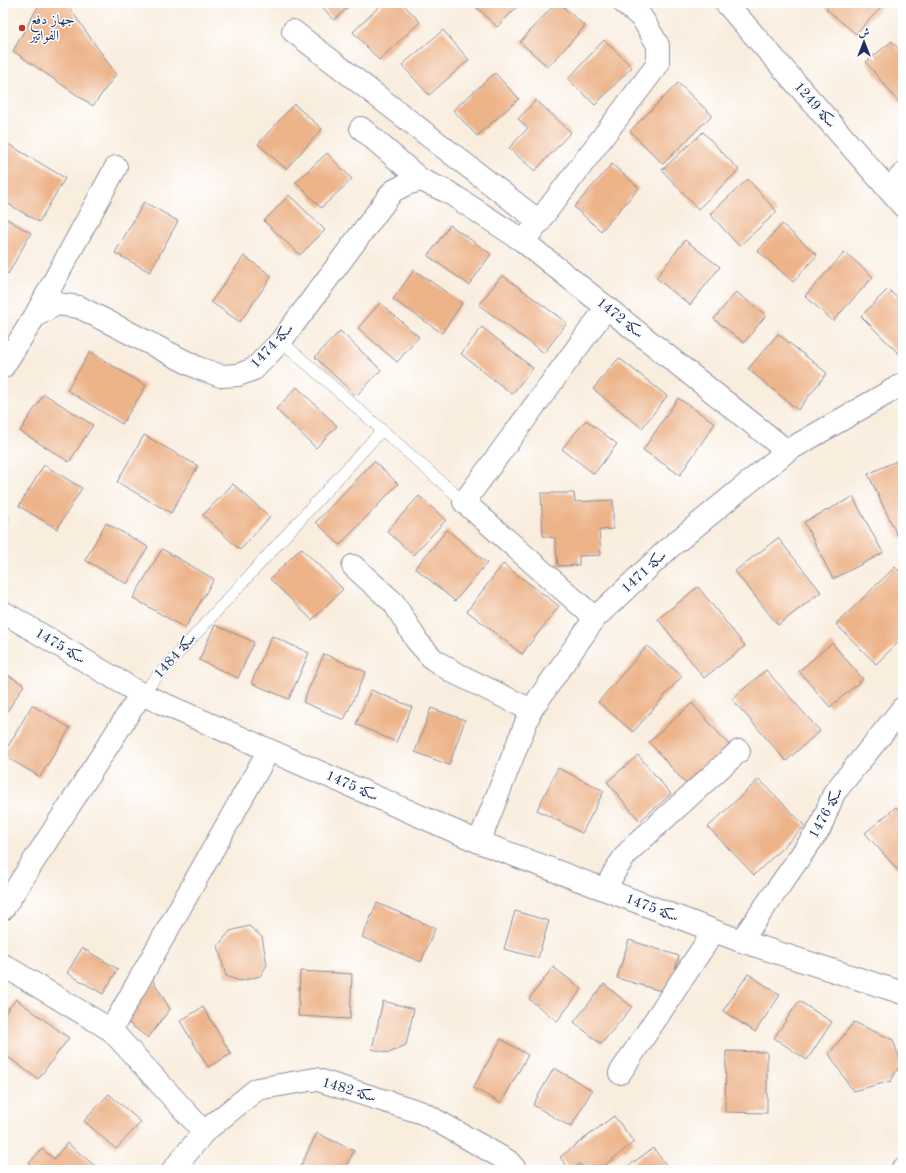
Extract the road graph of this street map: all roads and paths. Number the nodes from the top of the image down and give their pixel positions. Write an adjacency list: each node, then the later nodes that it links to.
1 (624, 3): 9 (street)
2 (726, 3): 7 (street, سكة 1249)
3 (293, 31): 9 (street)
4 (361, 128): 6 (street)
5 (116, 167): 12 (street)
6 (421, 180): 10 (street, سكة 1472); 13 (street, سكة 1474)
7 (896, 182): 8 (street, سكة 1249)
8 (903, 206)
9 (540, 222): 10 (street)
10 (523, 241): 11 (street, سكة 1472)
11 (607, 307): 17 (street, سكة 1472); 18 (street)
12 (35, 316): 13 (street, سكة 1474); 14 (street, سكة 1474)
13 (281, 341): 16 (lane)
14 (3, 368)
15 (903, 384): 17 (street, سكة 1471)
16 (382, 430): 18 (lane); 22 (lane, سكة 1484)
17 (787, 451): 21 (street, سكة 1471)
18 (464, 502): 21 (street)
19 (353, 566): 24 (street)
20 (3, 612): 22 (street, سكة 1475)
21 (595, 618): 24 (street, سكة 1471)
22 (141, 694): 25 (street, سكة 1475); 29 (street, سكة 1484)
23 (903, 708): 31 (street, سكة 1476)
24 (531, 710): 27 (street, سكة 1471)
25 (269, 750): 27 (street, سكة 1475); 34 (street)
26 (739, 751): 28 (street)
27 (479, 842): 28 (street, سكة 1475)
28 (606, 890): 30 (street, سكة 1475)
29 (3, 909)
30 (714, 931): 31 (street, سكة 1475); 35 (street)
31 (741, 941): 33 (street, سكة 1475)
32 (3, 965): 34 (street)
33 (903, 993)
34 (111, 1030): 36 (street)
35 (620, 1073)
36 (204, 1132): 37 (street, سكة 1482); 38 (street, سكة 1482)
37 (173, 1170)
38 (516, 1170)

